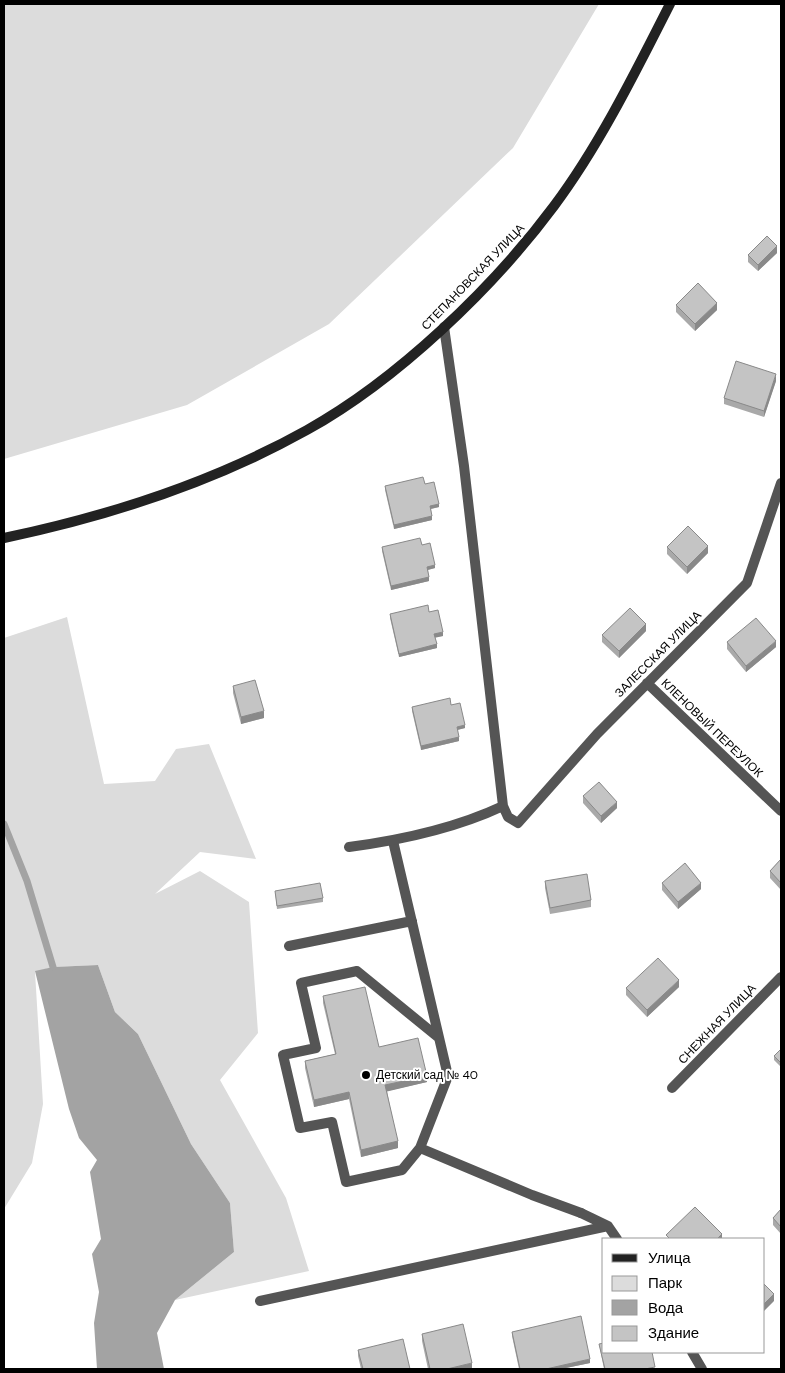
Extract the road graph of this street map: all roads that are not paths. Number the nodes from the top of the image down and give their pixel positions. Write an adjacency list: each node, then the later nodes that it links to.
1 (670, 4): 2 (street, СТЕПАНОВСКАЯ УЛИЦА)
2 (444, 327): 4 (street, СТЕПАНОВСКАЯ УЛИЦА); 6 (street)
3 (781, 483): 5 (street, ЗАЛЕССКАЯ УЛИЦА)
4 (4, 538)
5 (647, 683): 6 (street, ЗАЛЕССКАЯ УЛИЦА); 7 (street, КЛЕНОВЫЙ ПЕРЕУЛОК)
6 (503, 806): 8 (street)
7 (781, 811)
8 (393, 841): 9 (street); 10 (street)
9 (349, 846)
10 (412, 921): 11 (street); 13 (street)
11 (289, 946)
12 (781, 977): 14 (street, СНЕЖНАЯ УЛИЦА)
13 (439, 1038): 15 (street); 15 (street)
14 (672, 1088)
15 (420, 1148): 16 (street)
16 (608, 1226): 17 (street); 18 (street)
17 (616, 1238)
18 (260, 1301)
19 (693, 1353): 20 (street)
20 (702, 1369)

